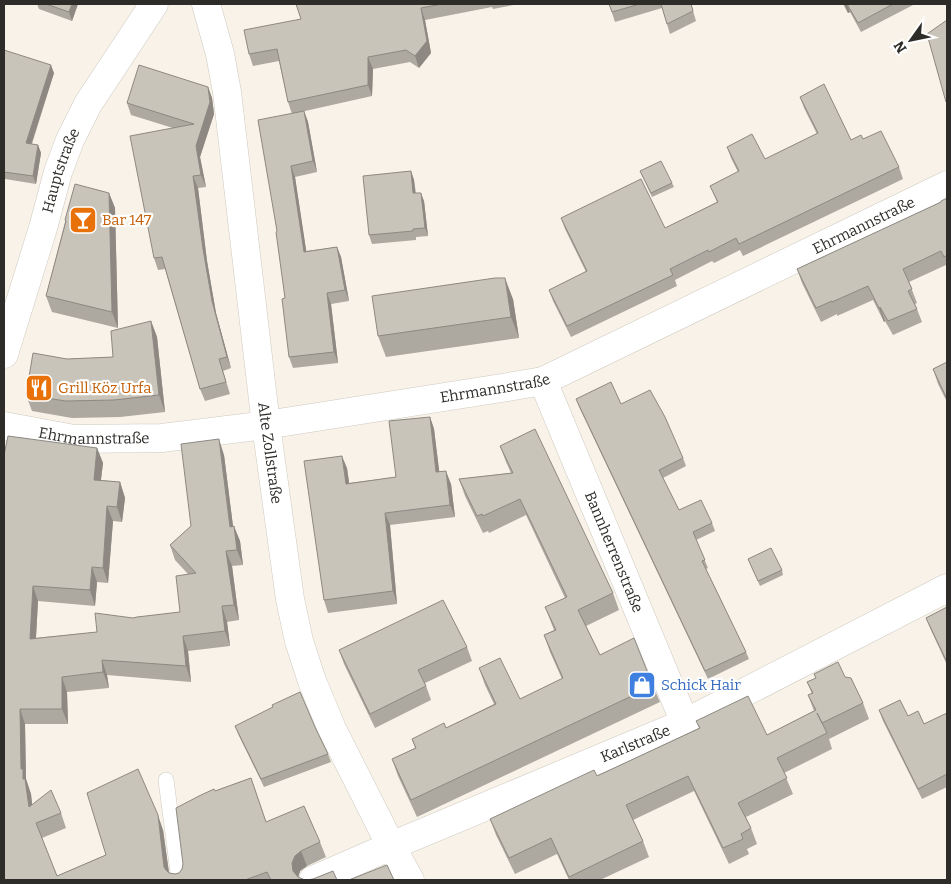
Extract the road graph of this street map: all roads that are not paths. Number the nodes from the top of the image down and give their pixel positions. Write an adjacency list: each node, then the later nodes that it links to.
1 (154, 4): 4 (street, Hauptstraße)
2 (209, 5): 6 (street, Alte Zollstraße)
3 (947, 185): 5 (street, Ehrmannstraße)
4 (4, 354)
5 (543, 381): 6 (street, Ehrmannstraße); 9 (street, Bannherrenstraße)
6 (266, 425): 7 (street, Ehrmannstraße); 11 (street, Alte Zollstraße)
7 (4, 426)
8 (947, 588): 9 (street, Karlstraße)
9 (685, 722): 11 (street, Karlstraße)
10 (166, 780): 12 (lane)
11 (391, 846): 13 (street, Karlstraße); 14 (street, Alte Zollstraße)
12 (179, 880)
13 (313, 880)
14 (410, 880)

